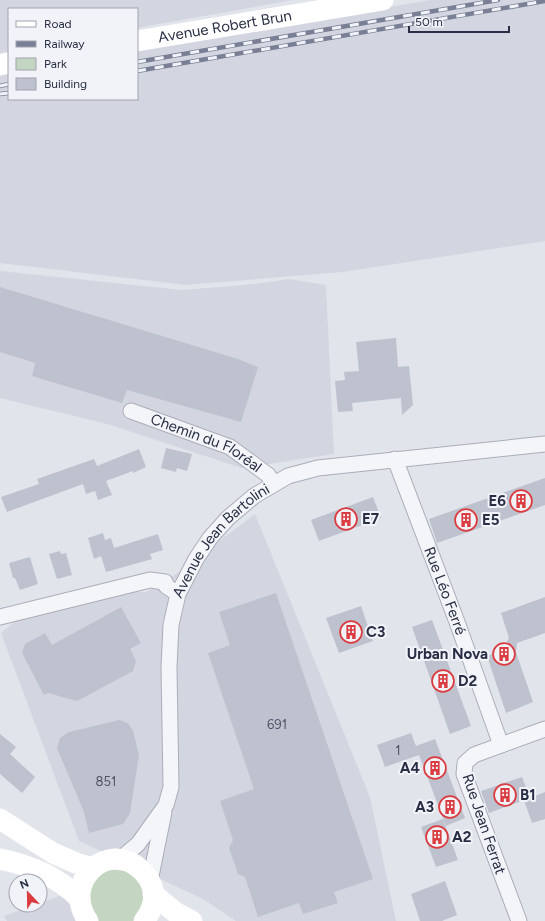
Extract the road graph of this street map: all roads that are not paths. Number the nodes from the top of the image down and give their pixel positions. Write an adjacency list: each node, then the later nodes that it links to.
1 (383, 0): 2 (street, Avenue Robert Brun)
2 (138, 41)
3 (131, 411): 6 (street, Chemin du Floréal)
4 (545, 444): 5 (street, Avenue Jean Bartolini)
5 (395, 459): 6 (street, Avenue Jean Bartolini); 10 (street, Rue Léo Ferré)
6 (274, 484): 7 (street, Avenue Jean Bartolini)
7 (178, 594): 8 (street); 11 (street, Avenue Jean Bartolini)
8 (0, 617)
9 (545, 729): 10 (street, Rue Jean Ferrat)
10 (501, 745): 23 (street, Rue Jean Ferrat)
11 (166, 805): 14 (street, Avenue Jean Bartolini); 16 (street)
12 (1, 819): 15 (street)
13 (0, 859): 17 (street)
14 (118, 860): 15 (street); 16 (street)
15 (93, 868): 17 (street)
16 (152, 887): 21 (street); 22 (street)
17 (79, 898): 20 (street)
18 (69, 921): 19 (street)
19 (85, 921)
20 (88, 921)
21 (144, 921)
22 (192, 921)
23 (519, 921)

